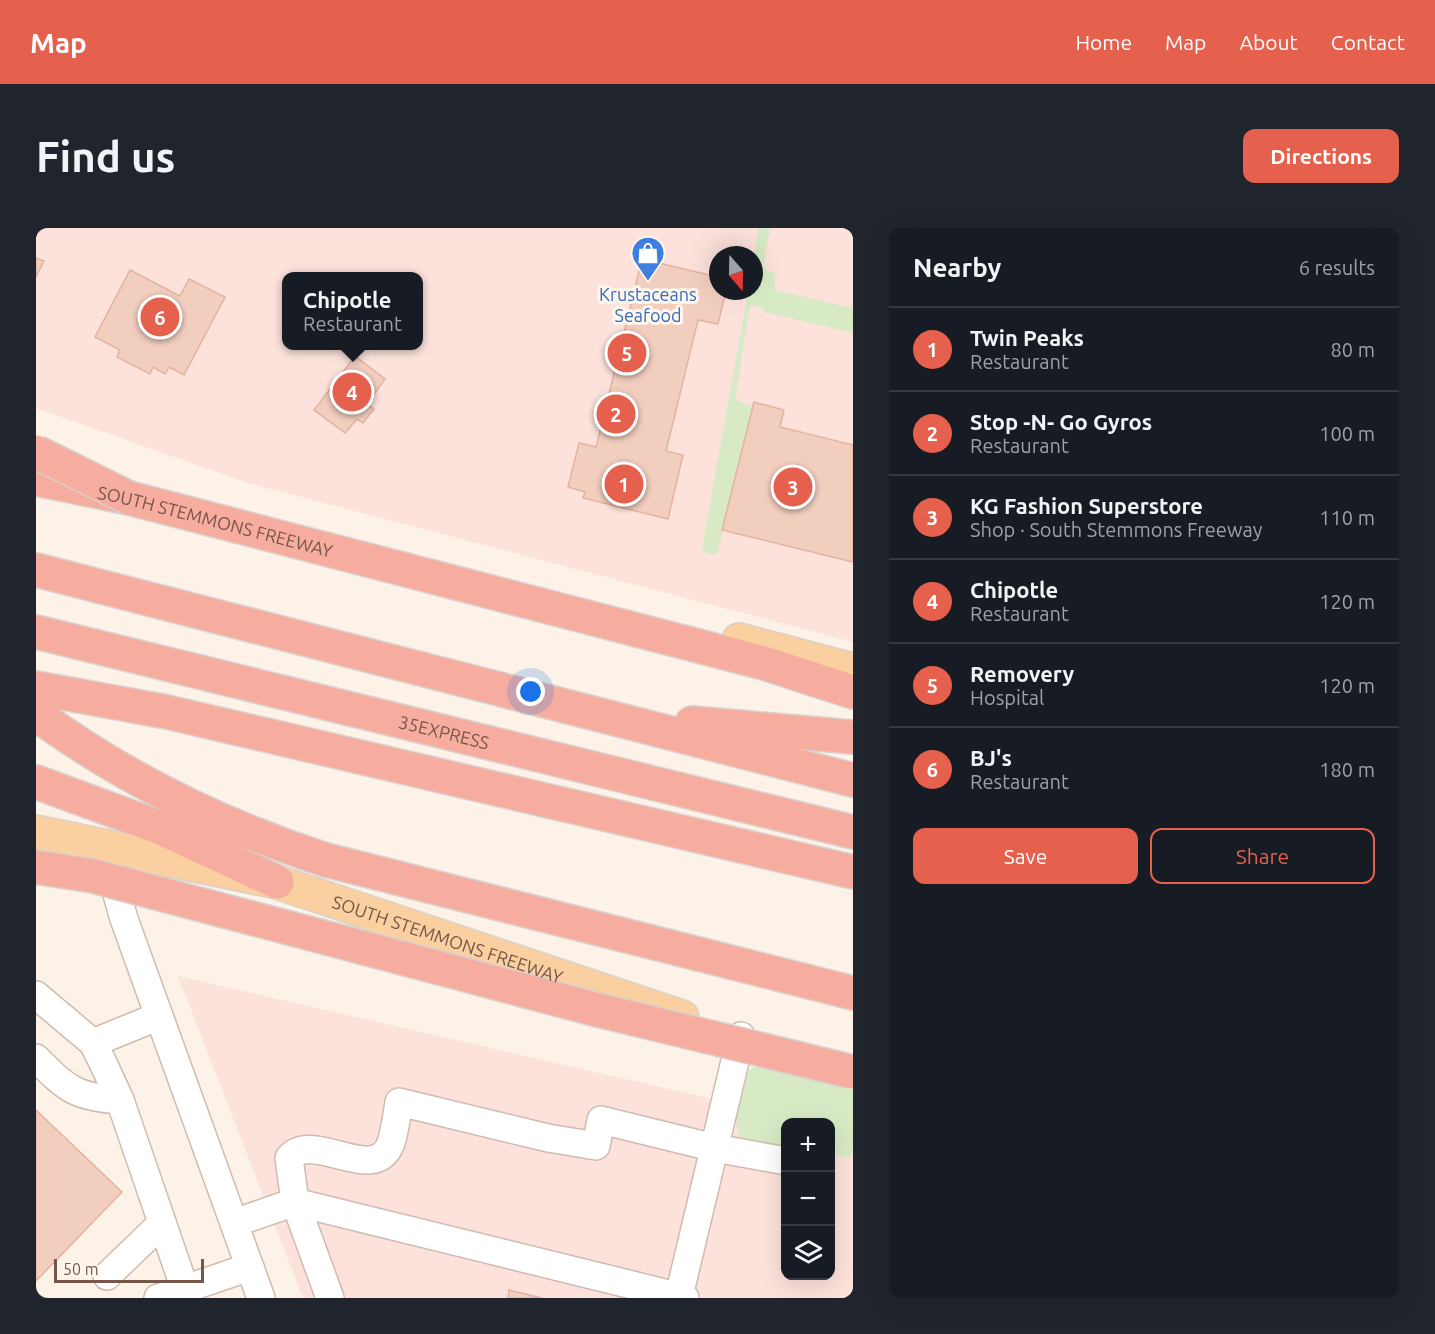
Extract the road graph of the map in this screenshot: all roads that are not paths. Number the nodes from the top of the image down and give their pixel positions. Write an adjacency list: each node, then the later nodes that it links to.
1 (36, 452): 4 (highway, bridge)
2 (36, 471): 7 (main road, SOUTH STEMMONS FREEWAY)
3 (36, 479): 4 (highway, bridge)
4 (129, 498): 9 (highway)
5 (36, 570): 11 (highway)
6 (36, 632): 16 (highway, 35EXPRESS)
7 (853, 670)
8 (36, 688): 19 (highway)
9 (853, 692)
10 (36, 714): 21 (highway)
11 (598, 715): 12 (highway); 13 (highway)
12 (853, 737)
13 (853, 780)
14 (36, 782): 20 (highway)
15 (36, 832): 17 (main road, SOUTH STEMMONS FREEWAY)
16 (853, 832)
17 (102, 845): 20 (main road, SOUTH STEMMONS FREEWAY); 23 (street)
18 (36, 867): 27 (highway, bridge)
19 (853, 872)
20 (277, 882): 24 (main road, SOUTH STEMMONS FREEWAY)
21 (853, 993)
22 (36, 995): 25 (street)
23 (159, 1016): 25 (street); 33 (street)
24 (741, 1036): 27 (main road, SOUTH STEMMONS FREEWAY); 29 (street)
25 (93, 1043): 28 (street)
26 (36, 1058): 28 (street)
27 (853, 1073)
28 (120, 1100): 32 (street)
29 (715, 1148): 30 (street); 31 (street); 37 (street)
30 (781, 1160)
31 (294, 1202): 33 (street); 37 (street); 40 (street)
32 (162, 1223): 35 (street); 36 (street)
33 (234, 1223): 34 (street)
34 (250, 1267): 36 (street); 39 (street)
35 (106, 1276)
36 (186, 1293): 38 (street)
37 (682, 1297)
38 (158, 1298)
39 (261, 1298)
40 (330, 1298)

